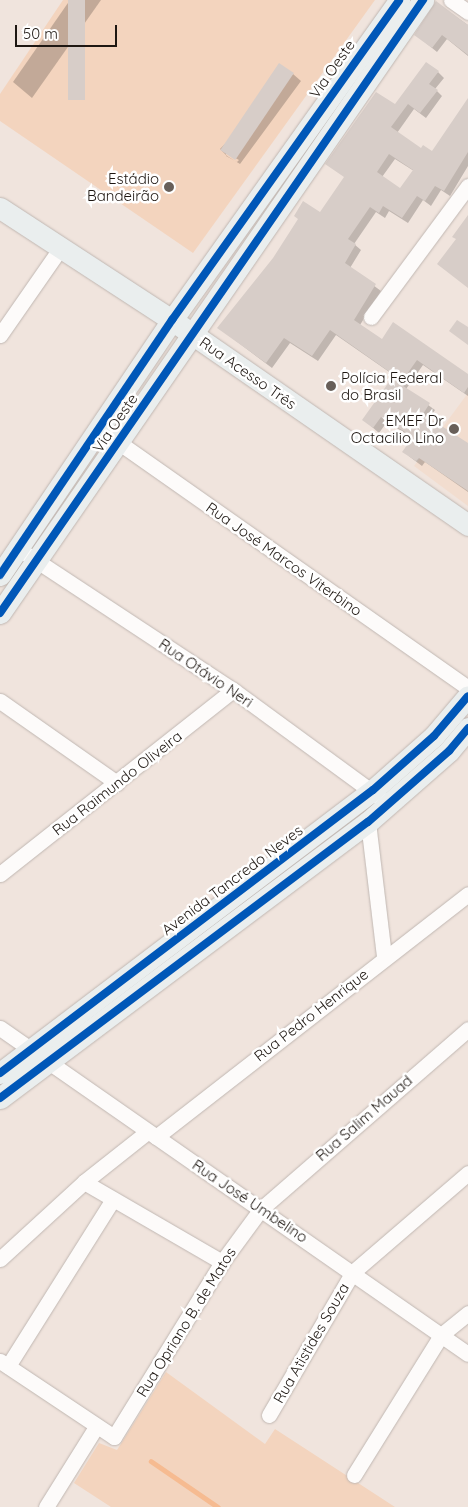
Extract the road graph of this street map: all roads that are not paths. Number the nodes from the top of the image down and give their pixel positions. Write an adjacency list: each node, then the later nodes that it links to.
1 (399, 0): 9 (street, Via Oeste)
2 (423, 0): 10 (street, Via Oeste)
3 (451, 0): 4 (street)
4 (468, 12)
5 (468, 186): 8 (street)
6 (0, 208): 7 (street, Rua Acesso Três)
7 (60, 250): 9 (street, Rua Acesso Três); 11 (street)
8 (372, 317)
9 (172, 320): 10 (street, Rua Acesso Três); 12 (street, Via Oeste)
10 (191, 334): 13 (street, Via Oeste); 14 (street, Rua Acesso Três)
11 (0, 335)
12 (101, 430): 13 (street, Rua José Marcos Viterbino); 15 (street, Via Oeste)
13 (119, 444): 16 (street, Via Oeste); 19 (street, Rua José Marcos Viterbino)
14 (468, 525)
15 (19, 548): 16 (street, Rua Otávio Neri); 17 (street, Via Oeste)
16 (36, 560): 18 (street, Via Oeste); 20 (street, Rua Otávio Neri)
17 (0, 575)
18 (0, 613)
19 (468, 688)
20 (233, 690): 24 (street, Rua Raimundo Oliveira); 25 (street, Rua Otávio Neri)
21 (468, 696): 25 (street, Avenida Tancredo Neves)
22 (0, 701): 24 (street)
23 (468, 728): 26 (street, Avenida Tancredo Neves)
24 (117, 783): 28 (street, Rua Raimundo Oliveira)
25 (373, 790): 26 (street, Rua Otávio Neri); 33 (street, Avenida Tancredo Neves)
26 (387, 806): 27 (street, Avenida Tancredo Neves)
27 (368, 822): 30 (street); 33 (street, Avenida Tancredo Neves)
28 (2, 870)
29 (468, 894): 30 (street, Rua Pedro Henrique)
30 (384, 957): 36 (street, Rua Pedro Henrique)
31 (0, 1028): 33 (street, Rua José Umbelino)
32 (468, 1029): 40 (street, Rua Salim Mauad)
33 (40, 1055): 34 (street, Avenida Tancredo Neves); 35 (street, Avenida Tancredo Neves); 36 (street, Rua José Umbelino)
34 (0, 1073)
35 (0, 1098)
36 (151, 1135): 38 (street, Rua Pedro Henrique); 40 (street, Rua José Umbelino)
37 (468, 1173): 43 (street, Rua Atistides Souza)
38 (84, 1182): 39 (street); 41 (street, Rua Pedro Henrique)
39 (113, 1199): 42 (street); 47 (street)
40 (261, 1208): 42 (street, Rua Opriano B. de Matos); 43 (street, Rua José Umbelino)
41 (0, 1259)
42 (222, 1262): 49 (street, Rua Opriano B. de Matos)
43 (353, 1272): 45 (street, Rua José Umbelino); 48 (street, Rua Atistides Souza)
44 (468, 1314): 45 (street)
45 (442, 1335): 46 (street, Rua José Umbelino); 50 (street)
46 (468, 1354)
47 (4, 1364): 49 (street)
48 (269, 1415)
49 (96, 1427): 51 (street)
50 (354, 1475)
51 (46, 1507)

